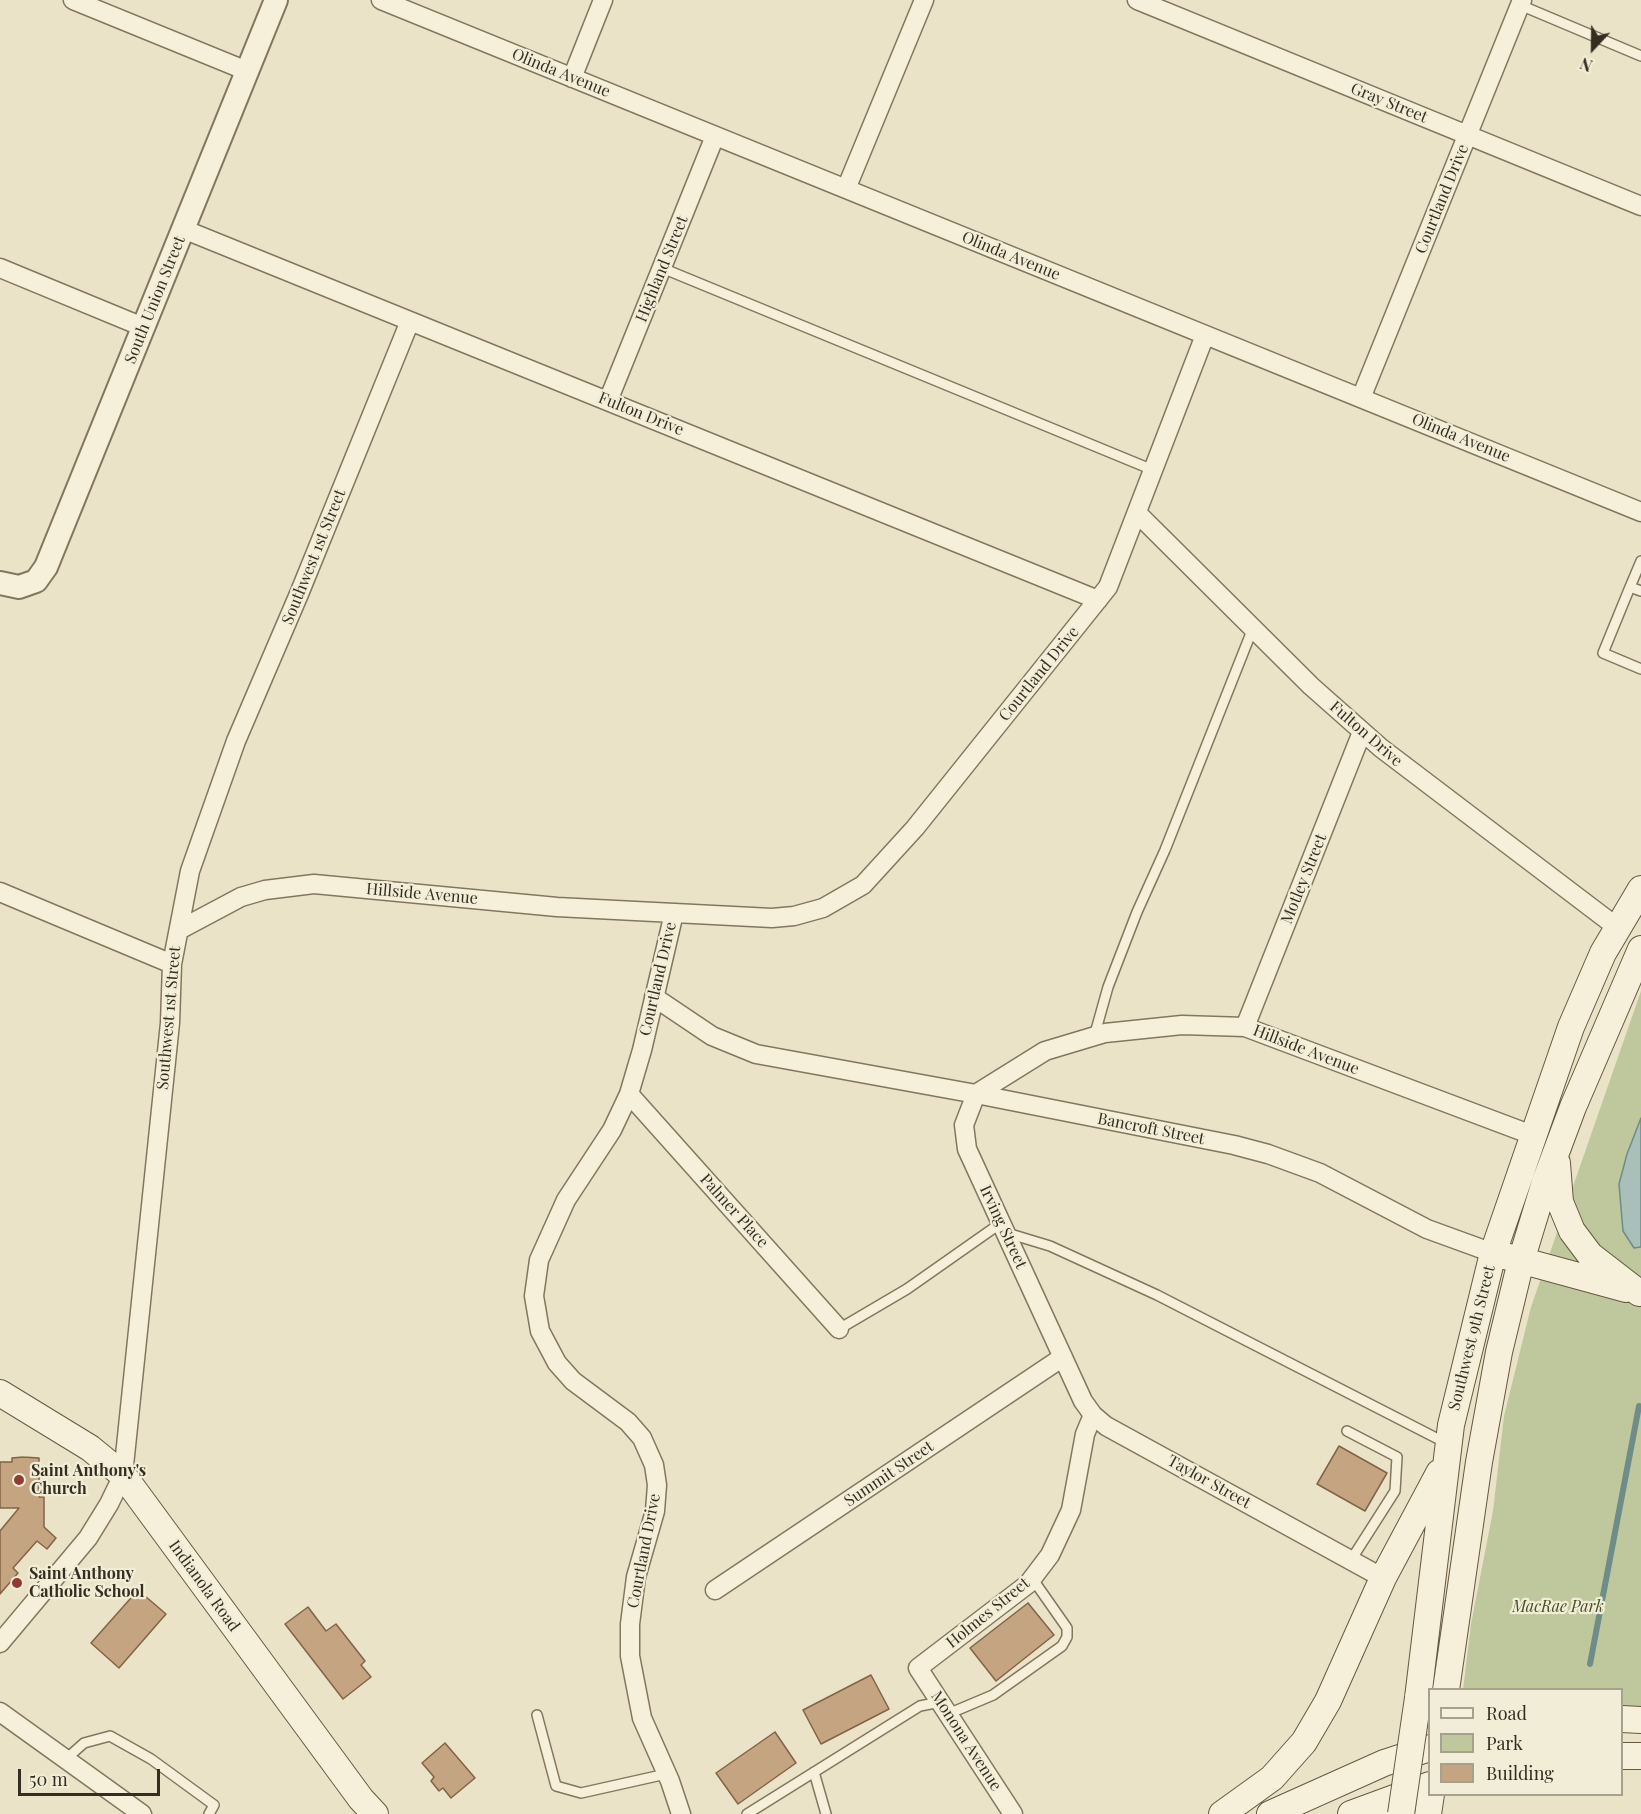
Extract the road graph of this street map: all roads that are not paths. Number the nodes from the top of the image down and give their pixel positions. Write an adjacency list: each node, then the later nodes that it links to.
1 (74, 0): 9 (street)
2 (276, 0): 9 (street, South Union Street)
3 (381, 0): 10 (street, Olinda Avenue)
4 (603, 0): 10 (street)
5 (924, 0): 13 (street)
6 (1137, 0): 11 (street, Gray Street)
7 (1521, 3): 8 (lane); 11 (street, Courtland Drive)
8 (1641, 56)
9 (247, 71): 15 (street, South Union Street)
10 (572, 78): 12 (street, Olinda Avenue)
11 (1468, 135): 14 (street, Gray Street); 21 (street, Courtland Drive)
12 (715, 136): 13 (street, Olinda Avenue); 17 (street, Highland Street)
13 (846, 189): 20 (street, Olinda Avenue)
14 (1641, 206)
15 (183, 229): 18 (street, Fulton Drive); 19 (street, South Union Street)
16 (0, 268): 19 (street)
17 (662, 268): 22 (street, Highland Street); 23 (lane)
18 (410, 321): 22 (street, Fulton Drive); 38 (street, Southwest 1st Street)
19 (143, 327): 27 (street, South Union Street)
20 (1205, 335): 21 (street, Olinda Avenue); 23 (street, Courtland Drive)
21 (1361, 398): 24 (street, Olinda Avenue)
22 (608, 401): 30 (street, Fulton Drive)
23 (1154, 470): 25 (street, Courtland Drive)
24 (1641, 512)
25 (1137, 513): 30 (street, Courtland Drive); 31 (street, Fulton Drive)
26 (1641, 561): 28 (lane)
27 (10, 585)
28 (1630, 587): 29 (lane); 32 (lane)
29 (1641, 591)
30 (1098, 600): 36 (street, Courtland Drive)
31 (1252, 628): 33 (street, Fulton Drive); 43 (lane)
32 (1641, 669)
33 (1362, 732): 37 (street, Fulton Drive); 42 (street, Motley Street)
34 (1641, 889): 37 (main road, Southwest 9th Street)
35 (0, 892): 40 (street)
36 (674, 913): 38 (street, Hillside Avenue); 41 (street, Courtland Drive)
37 (1618, 928): 47 (main road, Southwest 9th Street)
38 (178, 930): 40 (street, Southwest 1st Street)
39 (1641, 949): 46 (main road, Southwest 9th Street)
40 (172, 964): 58 (street, Southwest 1st Street)
41 (654, 997): 44 (street, Courtland Drive); 45 (street, Bancroft Street)
42 (1245, 1027): 43 (street, Hillside Avenue); 47 (street, Hillside Avenue)
43 (1094, 1037): 45 (street, Hillside Avenue)
44 (629, 1094): 52 (street, Palmer Place); 76 (street, Courtland Drive)
45 (976, 1094): 48 (street, Irving Street); 49 (street, Bancroft Street)
46 (1573, 1107): 50 (main road, Southwest 9th Street); 51 (main road)
47 (1532, 1135): 49 (main road, Southwest 9th Street)
48 (1003, 1228): 52 (lane); 53 (street, Irving Street); 57 (lane)
49 (1493, 1253): 50 (main road, Bancroft Street); 57 (main road, Southwest 9th Street)
50 (1521, 1261): 51 (main road, Bancroft Street); 65 (main road, Southwest 9th Street)
51 (1640, 1294)
52 (839, 1329)
53 (1063, 1357): 55 (street, Taylor Street); 62 (street, Summit Street)
54 (0, 1393): 58 (main road, Indianola Road)
55 (1093, 1414): 59 (street, Taylor Street); 60 (street, Holmes Street)
56 (1347, 1431): 59 (lane)
57 (1447, 1449): 61 (main road); 89 (main road, Southwest 9th Street, bridge)
58 (123, 1475): 63 (street, Southwest 1st Street); 81 (main road, Indianola Road)
59 (1351, 1560): 61 (street, Taylor Street)
60 (1032, 1578): 64 (street, Holmes Street); 66 (lane)
61 (1383, 1578): 86 (main road)
62 (715, 1590)
63 (0, 1643)
64 (918, 1668): 66 (street, Monona Avenue)
65 (1446, 1688)
66 (944, 1708): 75 (lane); 85 (street, Monona Avenue)
67 (0, 1712): 74 (street)
68 (537, 1715): 76 (lane)
69 (1623, 1719): 70 (main road)
70 (1641, 1720)
71 (1428, 1749): 87 (main road)
72 (1623, 1756): 73 (main road)
73 (1641, 1756)
74 (66, 1759): 79 (street); 80 (lane)
75 (814, 1772): 83 (lane); 84 (lane)
76 (666, 1774): 82 (street, Courtland Drive)
77 (1428, 1786): 88 (main road)
78 (1431, 1796): 90 (main road)
79 (142, 1814)
80 (209, 1814)
81 (375, 1814)
82 (681, 1814)
83 (747, 1814)
84 (826, 1814)
85 (1013, 1814)
86 (1222, 1814)
87 (1270, 1814)
88 (1351, 1814)
89 (1401, 1814)
90 (1428, 1814)

